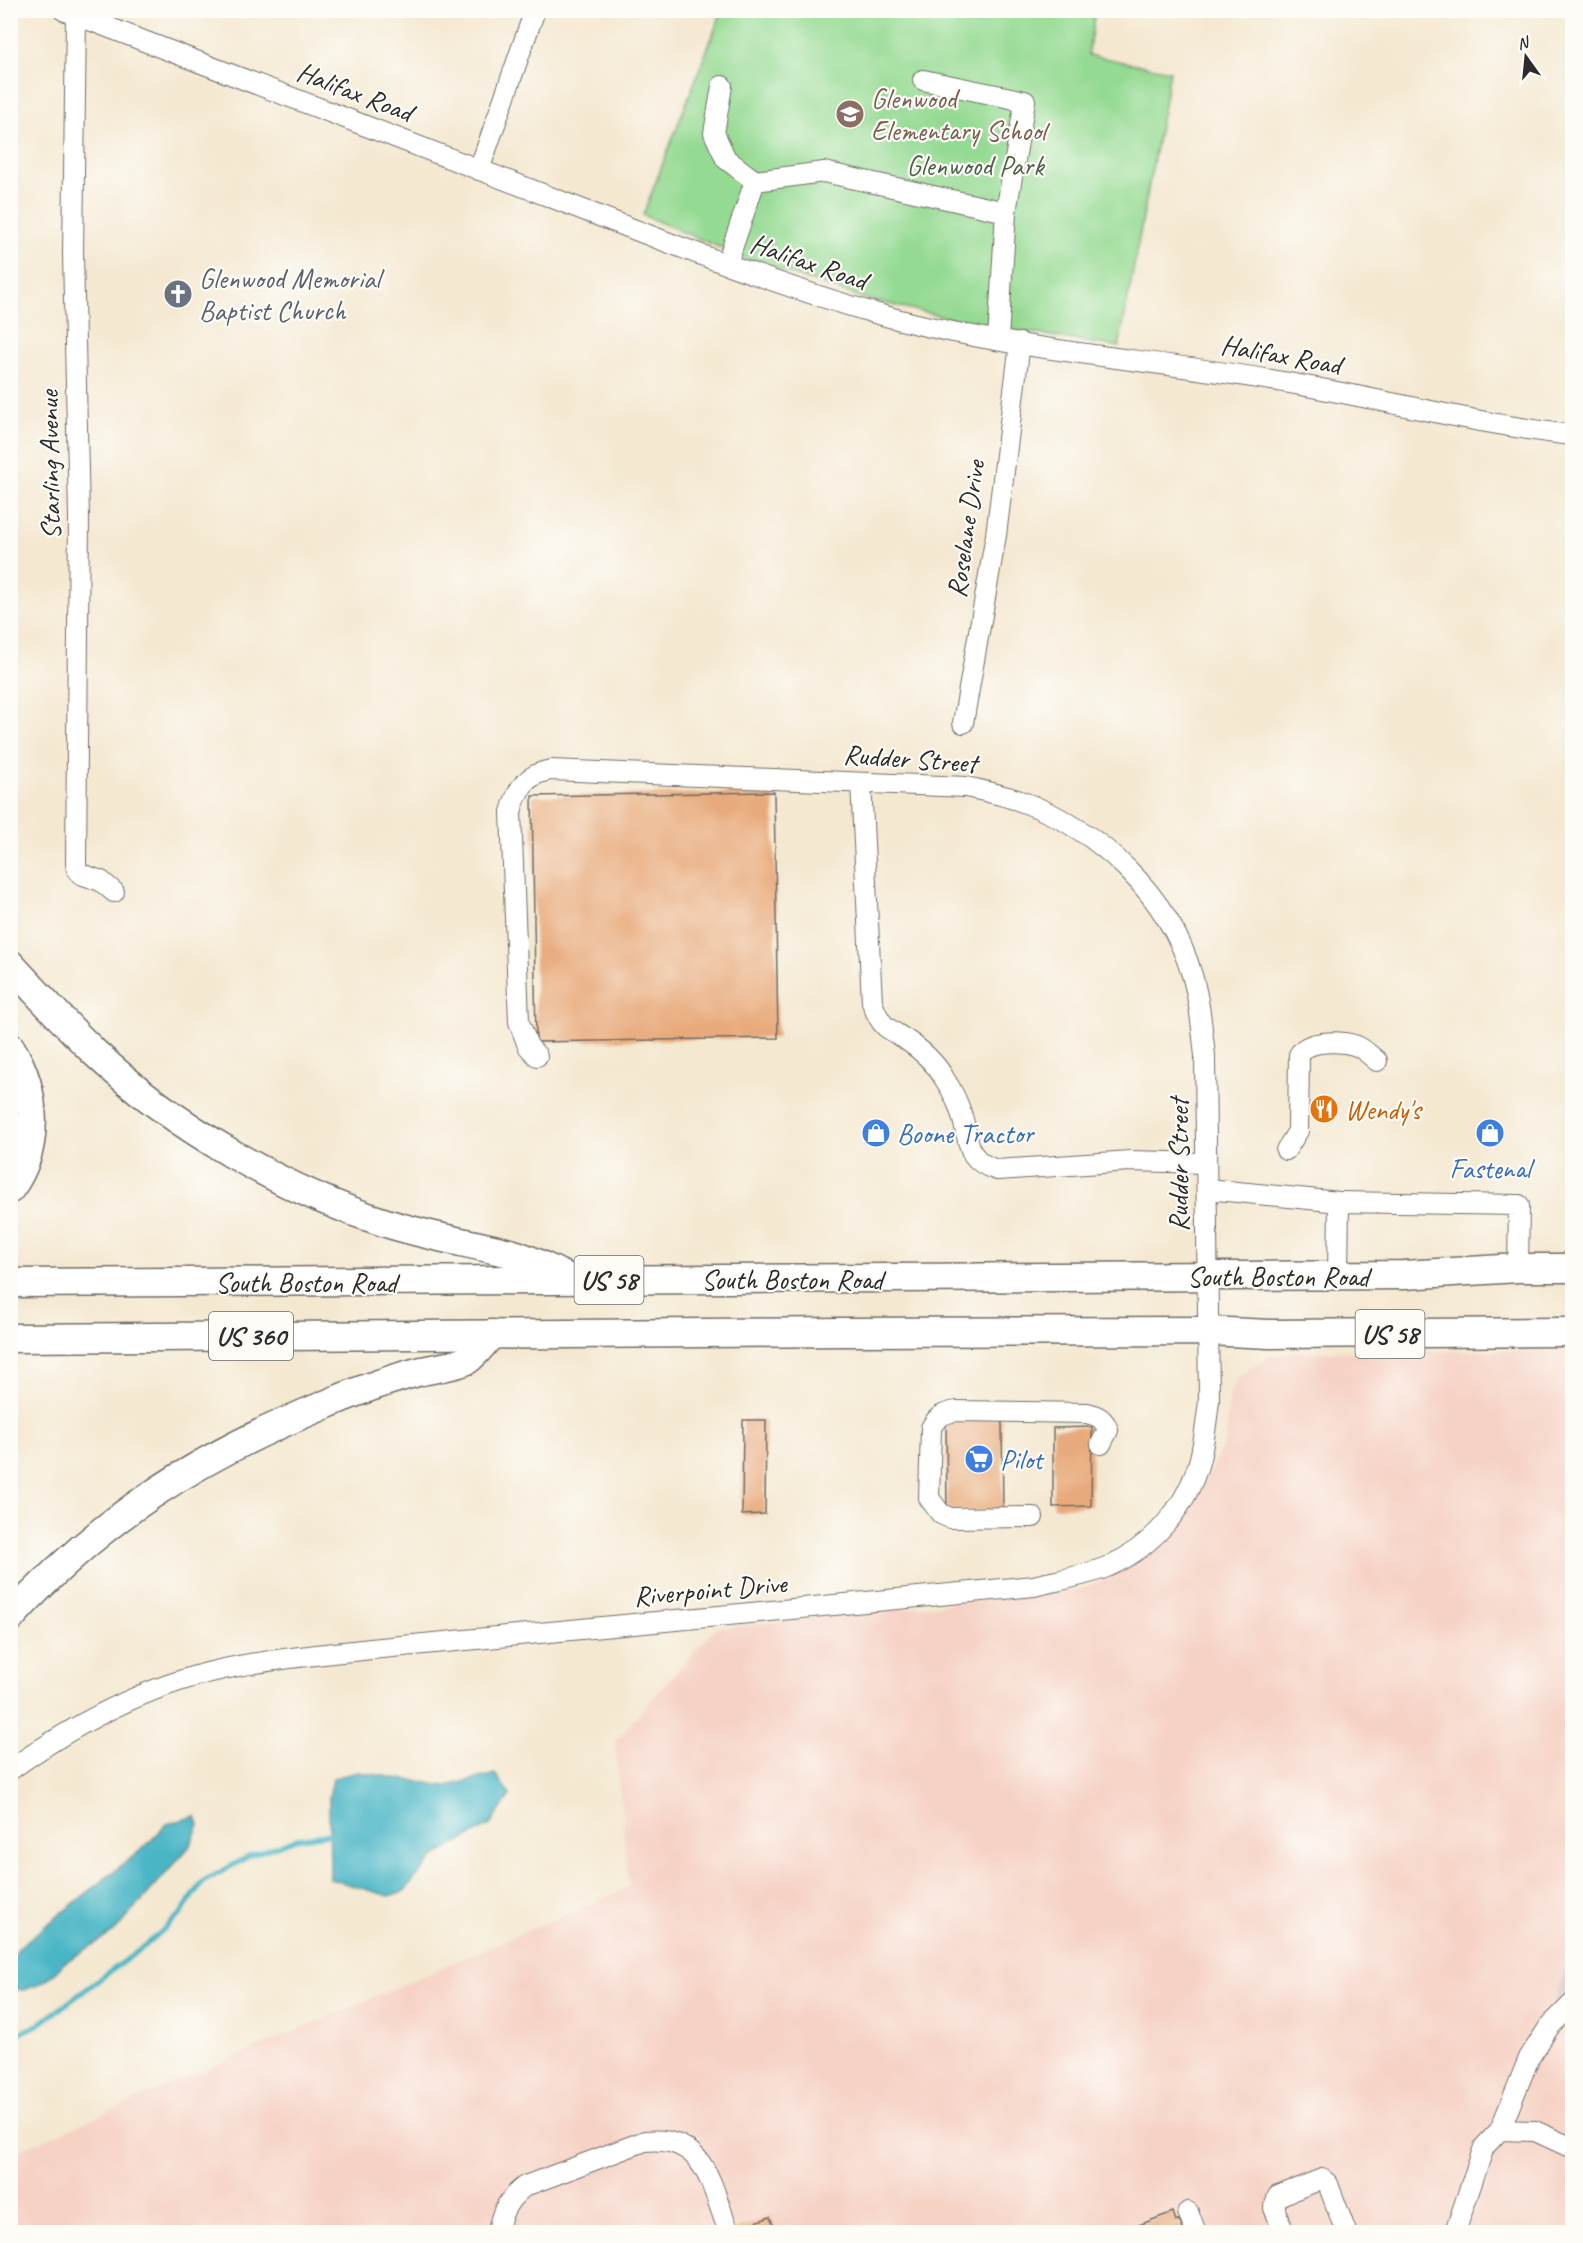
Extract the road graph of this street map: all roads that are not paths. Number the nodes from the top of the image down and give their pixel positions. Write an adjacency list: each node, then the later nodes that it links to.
1 (535, 10): 5 (street)
2 (69, 13): 5 (street, Halifax Road); 14 (street, Starling Avenue)
3 (923, 80): 7 (street)
4 (722, 86): 6 (street)
5 (479, 170): 8 (street, Halifax Road)
6 (755, 181): 7 (street); 8 (street)
7 (1006, 212): 9 (street)
8 (727, 263): 9 (street, Halifax Road)
9 (998, 340): 10 (street, Halifax Road)
10 (1020, 343): 11 (street, Halifax Road); 12 (street, Roselane Drive)
11 (1572, 435)
12 (963, 723)
13 (861, 783): 17 (street, Rudder Street); 20 (street, Rudder Street); 20 (street)
14 (114, 892)
15 (10, 964): 28 (highway)
16 (10, 1047): 21 (highway)
17 (537, 1056)
18 (1377, 1061): 19 (street)
19 (1286, 1150)
20 (1206, 1163): 22 (street, Rudder Street)
21 (10, 1189)
22 (1206, 1189): 23 (street); 27 (street, Rudder Street)
23 (1339, 1202): 24 (street); 26 (street)
24 (1518, 1268): 25 (highway, South Boston Road / US 58); 26 (highway, South Boston Road / US 58)
25 (1572, 1268)
26 (1338, 1275): 27 (highway, South Boston Road / US 58)
27 (1207, 1276): 28 (highway, South Boston Road / US 58); 30 (street, Riverpoint Drive)
28 (574, 1280): 29 (highway, South Boston Road / US 58)
29 (10, 1283)
30 (1208, 1331): 31 (highway, South Boston Road / US 58); 32 (highway, South Boston Road / US 58); 37 (street, Riverpoint Drive)
31 (1572, 1332)
32 (492, 1334): 33 (highway, South Boston Road / US 360); 36 (highway)
33 (10, 1338)
34 (1101, 1444): 35 (street)
35 (1033, 1516)
36 (10, 1618)
37 (10, 1770)
38 (1572, 2004): 39 (street)
39 (1500, 2130): 40 (street); 47 (street)
40 (1572, 2148)
41 (1188, 2211): 44 (street)
42 (726, 2224): 43 (street)
43 (498, 2232)
44 (1196, 2232)
45 (1284, 2232): 46 (street)
46 (1346, 2232)
47 (1455, 2232)

